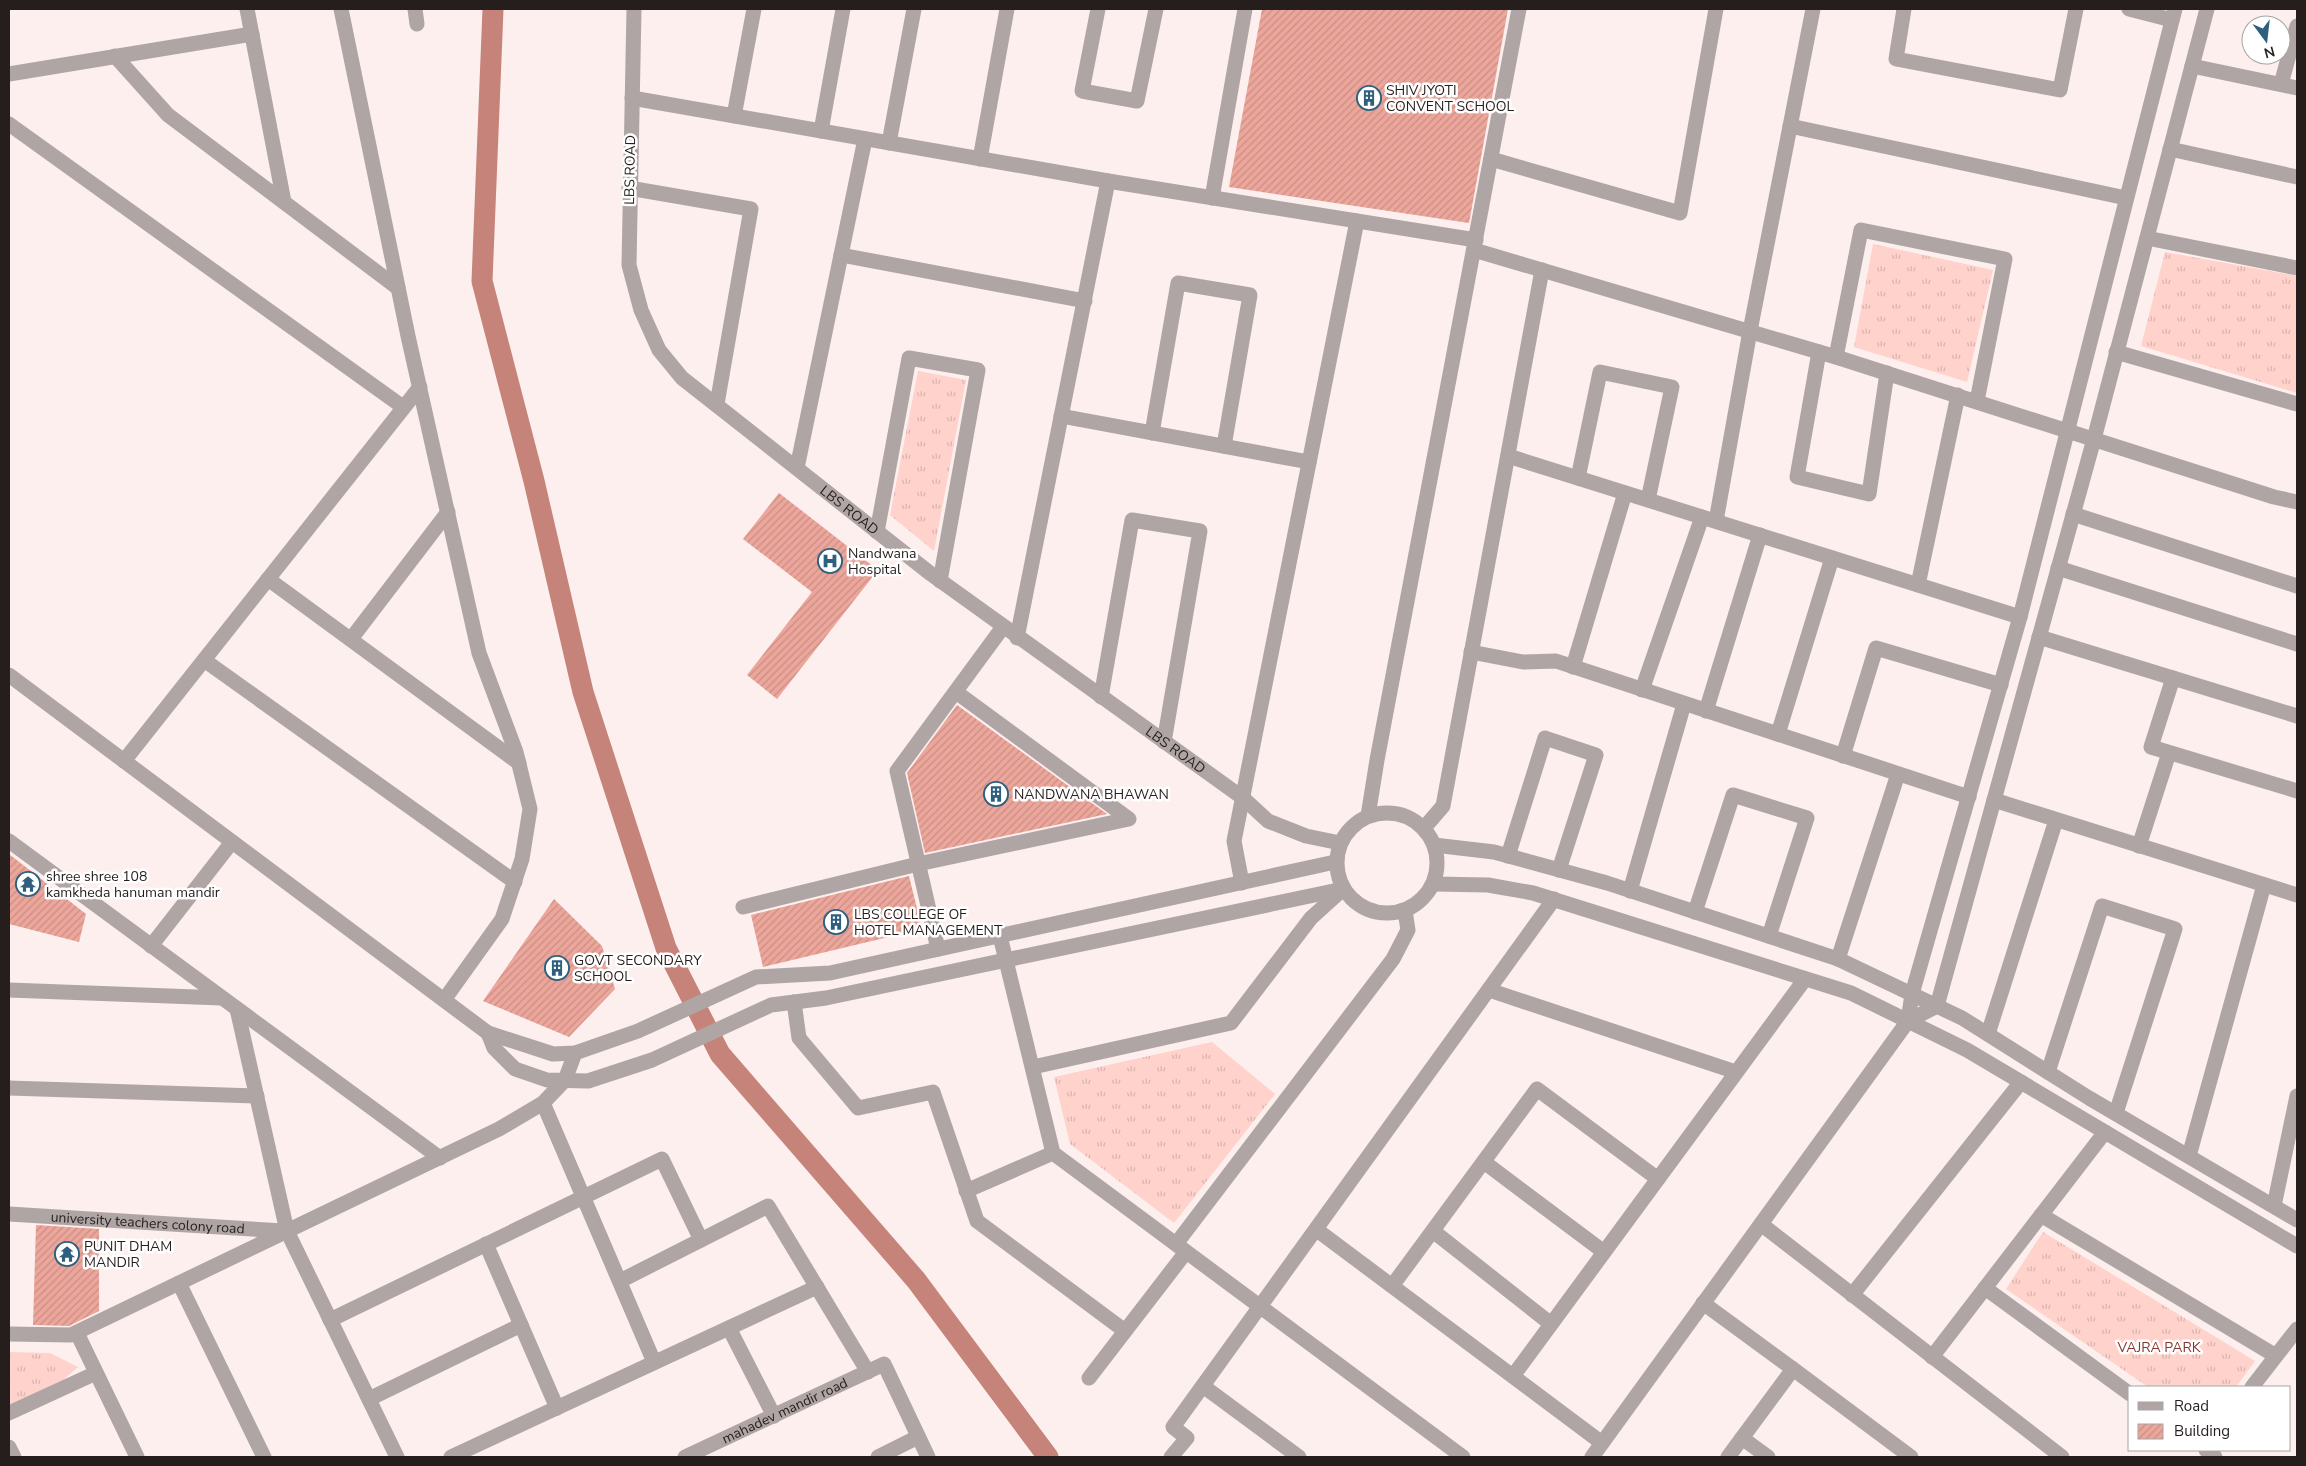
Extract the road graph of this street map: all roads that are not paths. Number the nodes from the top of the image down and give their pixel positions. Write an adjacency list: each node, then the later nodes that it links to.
1 (247, 9): 20 (street)
2 (341, 9): 48 (street)
3 (634, 9): 26 (street, LBS ROAD)
4 (754, 9): 27 (street)
5 (843, 9): 30 (street)
6 (914, 9): 32 (street)
7 (1007, 9): 34 (street)
8 (1098, 9): 9 (street)
9 (1156, 9)
10 (1245, 9): 39 (street)
11 (1520, 9): 35 (street)
12 (1716, 9): 35 (street)
13 (1813, 9): 29 (street)
14 (1904, 9): 15 (street)
15 (2076, 9)
16 (2129, 9): 18 (street)
17 (2206, 9): 22 (street)
18 (2173, 14): 40 (street)
19 (2297, 26): 24 (street)
20 (252, 34): 21 (street); 41 (street)
21 (115, 56): 23 (street); 41 (street)
22 (2192, 66): 24 (street); 33 (street)
23 (9, 74)
24 (2281, 84): 25 (street)
25 (2297, 88)
26 (632, 98): 27 (street); 38 (street, LBS ROAD)
27 (734, 116): 30 (street)
28 (9, 124): 60 (street)
29 (1790, 126): 40 (street); 50 (street)
30 (820, 131): 31 (street)
31 (865, 139): 32 (street); 45 (street)
32 (889, 143): 34 (street)
33 (2170, 149): 36 (street); 43 (street)
34 (980, 159): 37 (street)
35 (1491, 159): 44 (street)
36 (2297, 178)
37 (1108, 182): 39 (street); 49 (street)
38 (630, 188): 58 (street, LBS ROAD); 58 (street)
39 (1212, 198): 42 (street)
40 (2126, 198): 62 (street)
41 (284, 202): 48 (street)
42 (1357, 221): 44 (street); 67 (street)
43 (2146, 238): 46 (street); 52 (street)
44 (1475, 245): 47 (street); 113 (street)
45 (841, 255): 49 (street); 68 (street)
46 (2297, 268)
47 (1542, 270): 50 (street); 66 (street)
48 (398, 288): 55 (street)
49 (1085, 301): 61 (street)
50 (1750, 331): 51 (street); 75 (street)
51 (1819, 352): 53 (street); 54 (street)
52 (2116, 352): 59 (street); 64 (street)
53 (1836, 357): 54 (street); 57 (street)
54 (1887, 373): 56 (street)
55 (420, 387): 60 (street); 73 (street)
56 (1958, 395): 57 (street); 82 (street)
57 (1977, 401): 62 (street)
58 (717, 404): 68 (street, LBS ROAD)
59 (2297, 404)
60 (403, 408): 80 (street)
61 (1062, 416): 63 (street); 87 (street)
62 (2066, 430): 64 (street); 84 (street)
63 (1152, 433): 65 (street); 65 (street)
64 (2094, 439): 72 (street); 74 (street)
65 (1224, 446): 67 (street)
66 (1508, 456): 69 (street); 90 (street)
67 (1309, 462): 111 (street)
68 (797, 468): 76 (street, LBS ROAD)
69 (1578, 478): 70 (street); 71 (street)
70 (1625, 493): 71 (street); 92 (street)
71 (1648, 500): 75 (street)
72 (2297, 502)
73 (448, 512): 88 (street); 107 (street)
74 (2073, 514): 79 (street); 83 (street)
75 (1709, 519): 77 (street); 96 (street)
76 (877, 532): 81 (street, LBS ROAD); 81 (street)
77 (1760, 535): 78 (street); 100 (street)
78 (1832, 558): 82 (street); 102 (street)
79 (2058, 568): 86 (street); 89 (street)
80 (268, 579): 88 (street); 91 (street)
81 (940, 581): 85 (street, LBS ROAD)
82 (1918, 585): 84 (street)
83 (2297, 586)
84 (2020, 617): 95 (street)
85 (1003, 627): 87 (street, LBS ROAD); 97 (street)
86 (2039, 637): 94 (street); 112 (street)
87 (1017, 638): 98 (street, LBS ROAD)
88 (351, 639): 107 (street)
89 (2297, 644)
90 (1471, 652): 92 (street); 115 (street)
91 (204, 660): 106 (street); 125 (street)
92 (1573, 667): 96 (street)
93 (9, 675): 106 (street)
94 (2173, 678): 101 (street); 104 (street)
95 (2001, 685): 105 (street); 110 (street)
96 (1642, 690): 99 (street)
97 (956, 692): 123 (street); 123 (street)
98 (1101, 697): 103 (street, LBS ROAD); 103 (street)
99 (1684, 704): 100 (street); 130 (street)
100 (1706, 711): 102 (street)
101 (2297, 716)
102 (1778, 734): 105 (street)
103 (1164, 742): 111 (street, LBS ROAD)
104 (2169, 753): 109 (street); 120 (street)
105 (1843, 756): 108 (street)
106 (124, 761): 117 (street)
107 (519, 763): 125 (street)
108 (1898, 774): 110 (street); 141 (street)
109 (2297, 791)
110 (1969, 797): 145 (street)
111 (1243, 798): 118 (street, LBS ROAD); 126 (street)
112 (1994, 800): 114 (street); 149 (street)
113 (1368, 816): 115 (street); 118 (street)
114 (2056, 820): 120 (street); 153 (street)
115 (1424, 828): 119 (street)
116 (9, 841): 138 (street)
117 (232, 842): 138 (street); 147 (street)
118 (1340, 843): 122 (street)
119 (1434, 845): 121 (street); 127 (street)
120 (2139, 846): 128 (street)
121 (1508, 856): 124 (street); 124 (street)
122 (1335, 862): 126 (street); 129 (street)
123 (918, 864): 133 (street); 139 (street)
124 (1559, 870): 130 (street)
125 (515, 882): 147 (street)
126 (1242, 883): 136 (street)
127 (1434, 884): 132 (street); 134 (street)
128 (2264, 885): 131 (street); 168 (street)
129 (1343, 889): 134 (street); 140 (street); 155 (street)
130 (1630, 891): 135 (street)
131 (2297, 895)
132 (1554, 899): 142 (street); 144 (street)
133 (743, 907)
134 (1405, 911): 185 (street)
135 (1695, 912): 137 (street); 137 (street)
136 (1000, 936): 139 (street); 140 (street)
137 (1770, 936): 141 (street)
138 (151, 946): 146 (street)
139 (938, 949): 154 (street)
140 (1008, 959): 148 (street); 155 (street)
141 (1838, 959): 145 (street)
142 (1805, 979): 151 (street); 156 (street)
143 (9, 990): 146 (street)
144 (1489, 990): 156 (street); 179 (street)
145 (1912, 994): 149 (street); 151 (street)
146 (222, 998): 150 (street)
147 (444, 1000): 152 (street)
148 (794, 1002): 158 (street); 172 (street)
149 (1937, 1006): 151 (street); 153 (street)
150 (237, 1009): 161 (street); 169 (street)
151 (1908, 1021): 159 (street); 178 (street)
152 (488, 1033): 154 (street); 158 (street)
153 (1988, 1034): 157 (street)
154 (574, 1053): 158 (street)
155 (1033, 1067): 167 (street)
156 (1736, 1072): 171 (street)
157 (2048, 1072): 164 (street); 164 (street)
158 (565, 1080): 163 (street)
159 (2021, 1082): 166 (street); 192 (street)
160 (9, 1088): 161 (street)
161 (257, 1096): 180 (street)
162 (2297, 1096): 165 (street)
163 (543, 1103): 169 (street); 173 (street)
164 (2116, 1113): 168 (street)
165 (2295, 1120): 174 (street)
166 (2105, 1132): 176 (street); 184 (street)
167 (1053, 1153): 172 (street); 185 (street)
168 (2189, 1156): 174 (street)
169 (440, 1158): 180 (street)
170 (1484, 1162): 171 (street); 181 (street); 186 (street)
171 (1658, 1178): 186 (street)
172 (966, 1191): 200 (street)
173 (584, 1197): 182 (street); 183 (street); 187 (street)
174 (2274, 1206): 177 (street)
175 (9, 1214): 180 (street, university teachers colony road)
176 (2040, 1216): 191 (street); 203 (street)
177 (2297, 1220)
178 (1761, 1224): 192 (street); 193 (street)
179 (1316, 1230): 189 (street); 194 (street)
180 (287, 1231): 188 (street); 195 (street)
181 (1433, 1231): 189 (street); 196 (street)
182 (701, 1240): 187 (street); 190 (street)
183 (486, 1244): 195 (street); 197 (street)
184 (2297, 1246)
185 (1181, 1248): 194 (street); 200 (street)
186 (1604, 1252): 196 (street)
187 (620, 1281): 205 (street)
188 (179, 1283): 201 (street); 225 (street)
189 (1392, 1286): 209 (street)
190 (817, 1287): 198 (street); 207 (street)
191 (1985, 1288): 204 (street); 213 (street)
192 (1852, 1295): 204 (street)
193 (1703, 1303): 206 (street); 220 (street)
194 (1261, 1308): 211 (street); 232 (street)
195 (330, 1320): 214 (street)
196 (1551, 1324): 209 (street)
197 (521, 1325): 214 (street); 215 (street)
198 (728, 1328): 205 (street); 217 (street)
199 (2297, 1329): 203 (street)
200 (1126, 1331): 210 (street)
201 (77, 1333): 202 (street); 208 (street)
202 (9, 1334)
203 (2276, 1356): 212 (street)
204 (1932, 1357): 237 (street)
205 (654, 1362): 215 (street)
206 (1793, 1369): 219 (street); 236 (street)
207 (868, 1372): 217 (street, mahadev mandir road); 218 (street, mahadev mandir road)
208 (96, 1373): 216 (street); 224 (street)
209 (1513, 1376): 220 (street)
210 (1089, 1378)
211 (1203, 1386): 230 (street); 231 (street)
212 (2253, 1386)
213 (2128, 1393)
214 (369, 1399): 226 (street)
215 (557, 1408): 227 (street)
216 (9, 1413)
217 (774, 1416): 222 (street, mahadev mandir road)
218 (918, 1437): 228 (street); 229 (street)
219 (1742, 1438): 234 (street); 235 (street)
220 (1602, 1443): 233 (street)
221 (9, 1446): 223 (street)
222 (690, 1456)
223 (14, 1457)
224 (137, 1457)
225 (264, 1457)
226 (395, 1457)
227 (450, 1457)
228 (878, 1457)
229 (928, 1457)
230 (1171, 1457)
231 (1299, 1457)
232 (1463, 1457)
233 (1592, 1457)
234 (1728, 1457)
235 (1768, 1457)
236 (1910, 1457)
237 (2062, 1457)

